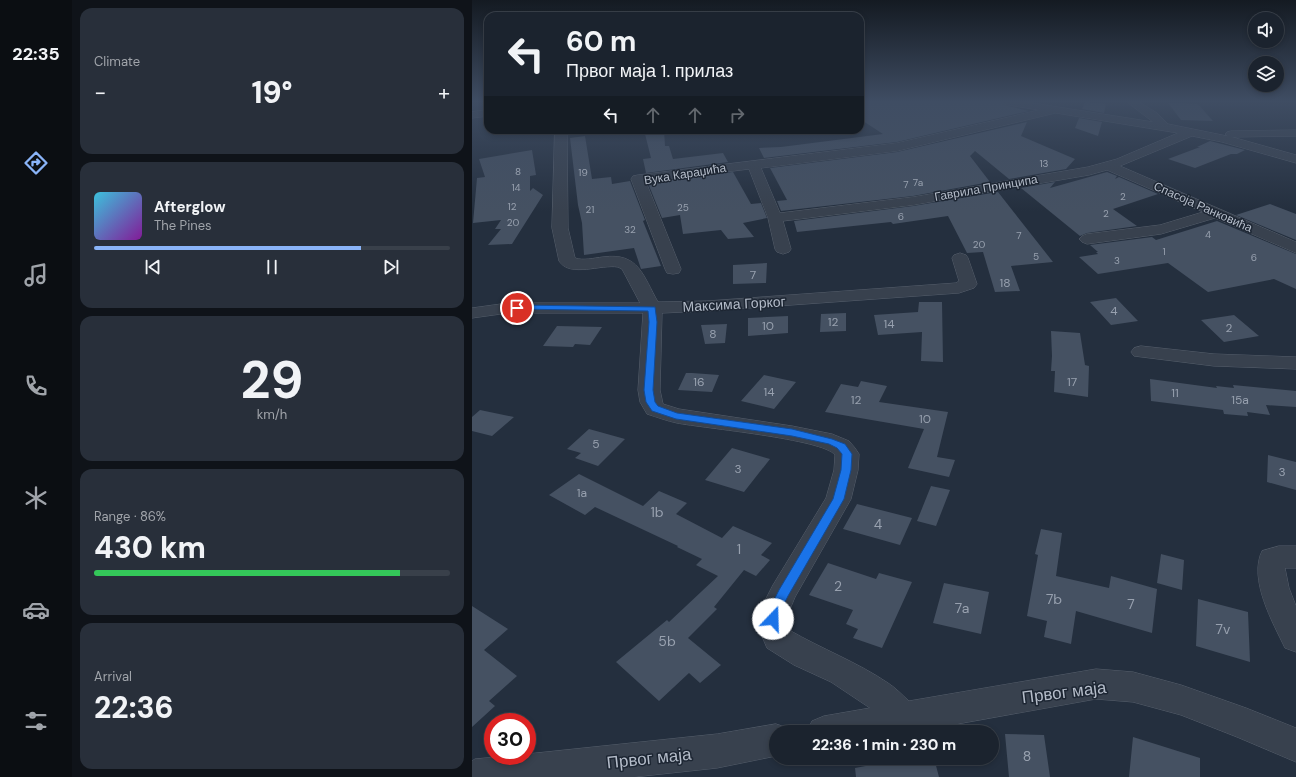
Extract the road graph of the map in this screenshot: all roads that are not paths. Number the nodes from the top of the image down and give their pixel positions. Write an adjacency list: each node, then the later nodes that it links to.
1 (561, 138): 15 (street)
2 (937, 138): 6 (street, Вука Караџића)
3 (1178, 138): 7 (street, Гаврила Принципа)
4 (1218, 138): 5 (street)
5 (1296, 160)
6 (753, 164): 9 (street); 14 (street, Вука Караџића)
7 (1109, 166): 8 (street, Спасоја Ранковића); 9 (street, Гаврила Принципа)
8 (1217, 213): 10 (street); 11 (street, Спасоја Ранковића)
9 (775, 218): 12 (street)
10 (1088, 239)
11 (1296, 248)
12 (783, 249)
13 (960, 258): 15 (street, Максима Горког)
14 (673, 269)
15 (652, 308): 16 (street, Максима Горког); 21 (street)
16 (472, 313)
17 (1141, 352): 18 (street)
18 (1296, 363)
19 (1296, 557): 20 (street)
20 (1296, 639)
21 (903, 718): 22 (street, Првог маја); 24 (street, Првог маја)
22 (864, 725)
23 (769, 741): 25 (street, Првог маја)
24 (1296, 745)
25 (475, 777)

